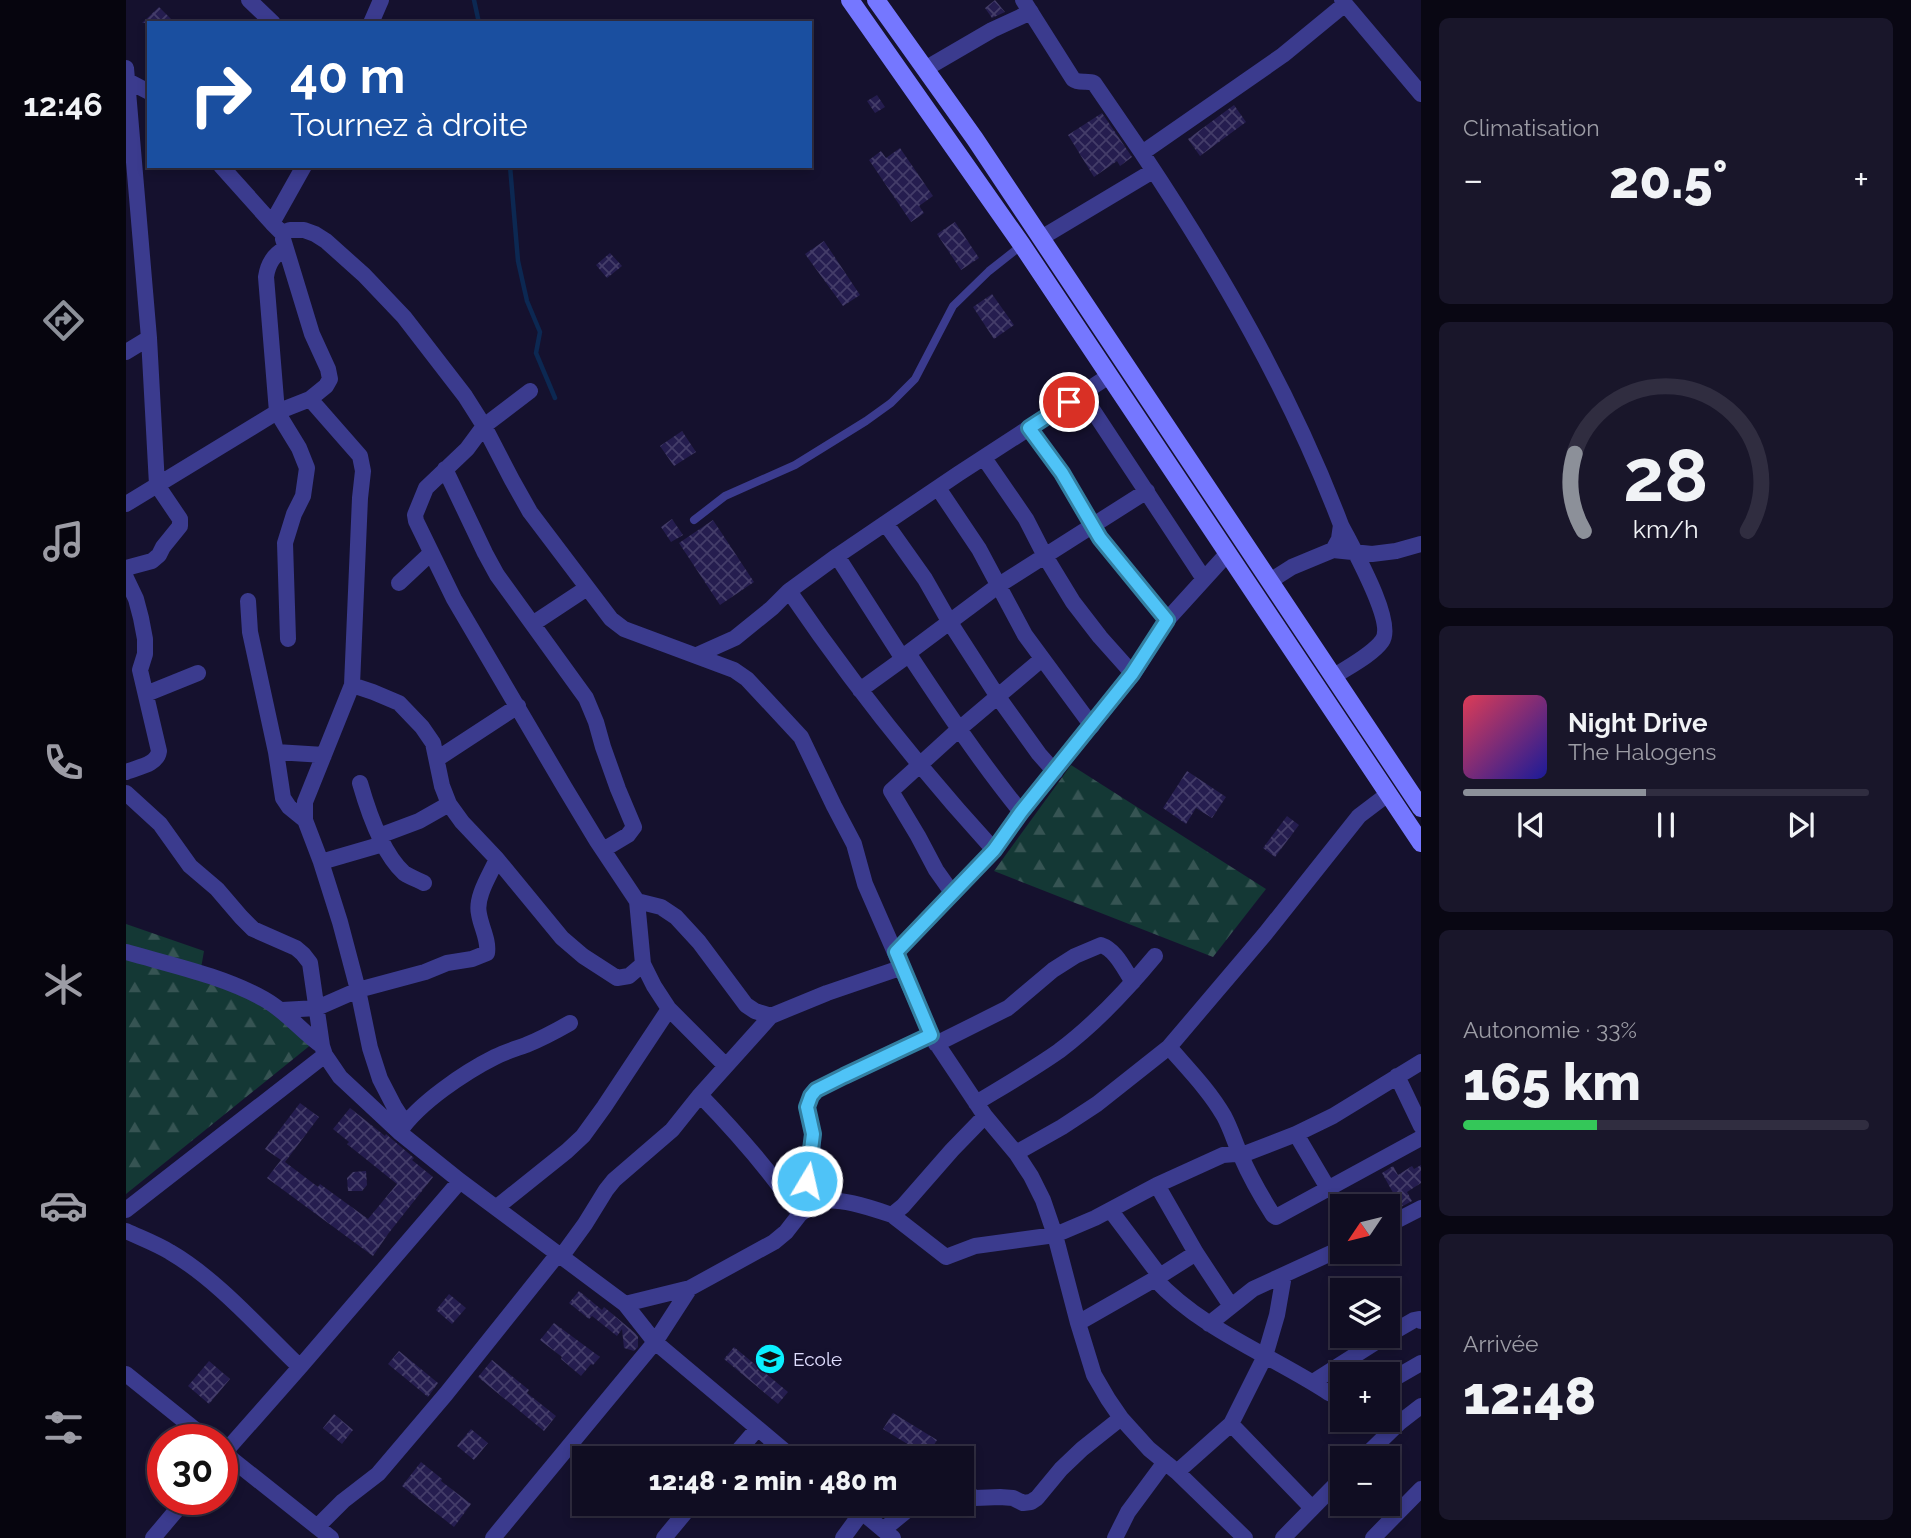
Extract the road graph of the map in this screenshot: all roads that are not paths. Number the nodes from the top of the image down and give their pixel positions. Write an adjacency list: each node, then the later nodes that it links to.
1 (249, 0): 7 (street)
2 (381, 0): 8 (street)
3 (850, 0): 20 (street)
4 (876, 0): 9 (street)
5 (1344, 2): 12 (street); 13 (street)
6 (1027, 6): 9 (street); 13 (street)
7 (270, 21)
8 (373, 21)
9 (925, 69): 19 (street)
10 (127, 74): 11 (street); 17 (street)
11 (147, 90)
12 (1421, 93)
13 (1142, 153): 16 (street)
14 (223, 168): 18 (street)
15 (303, 168): 18 (street)
16 (1153, 171): 19 (street); 38 (street)
17 (132, 208): 21 (street)
18 (280, 235): 26 (street); 27 (street); 28 (street)
19 (1041, 238): 50 (street)
20 (1022, 245): 23 (street); 36 (lane)
21 (149, 338): 22 (street); 32 (street)
22 (126, 352)
23 (1109, 376): 25 (street); 44 (street)
24 (530, 391): 28 (street)
25 (1082, 394): 29 (street); 34 (street)
26 (310, 398): 27 (street); 66 (street)
27 (277, 412): 32 (street); 59 (street)
28 (484, 426): 31 (street); 53 (street)
29 (1029, 428): 30 (street); 39 (street)
30 (984, 458): 33 (street); 46 (street)
31 (445, 469): 43 (street); 58 (street)
32 (157, 485): 35 (street); 47 (street)
33 (939, 488): 37 (street); 52 (street)
34 (1147, 491): 39 (street); 49 (street)
35 (126, 504)
36 (694, 520)
37 (886, 524): 45 (street); 57 (street)
38 (1341, 525): 41 (street); 42 (street)
39 (1092, 526): 46 (street); 56 (street)
40 (1421, 544): 42 (street)
41 (1333, 550): 42 (street); 50 (street)
42 (1355, 552): 65 (street)
43 (431, 553): 51 (street); 70 (street)
44 (1227, 554): 49 (street); 81 (street)
45 (837, 556): 54 (street); 61 (street)
46 (1045, 556): 52 (street); 64 (street)
47 (126, 568)
48 (126, 578): 68 (street)
49 (1204, 579): 56 (street)
50 (1270, 581): 65 (street)
51 (399, 583)
52 (999, 585): 57 (street); 62 (street)
53 (587, 588): 58 (street); 60 (street)
54 (789, 591): 60 (street); 67 (street)
55 (248, 601): 73 (street)
56 (1167, 620): 64 (street)
57 (949, 621): 61 (street); 69 (street)
58 (534, 623): 88 (street)
59 (288, 639)
60 (697, 655): 97 (street)
61 (905, 656): 67 (street); 72 (street)
62 (1042, 659): 69 (street); 71 (street)
63 (198, 673): 68 (street)
64 (1132, 674): 71 (street)
65 (1333, 677): 83 (street)
66 (352, 685): 74 (street); 75 (street)
67 (860, 690): 76 (street)
68 (146, 694): 77 (street)
69 (998, 697): 72 (street); 78 (street)
70 (518, 706): 75 (street); 88 (street)
71 (1092, 726): 78 (street)
72 (958, 730): 76 (street); 84 (street)
73 (276, 752): 74 (street); 85 (street)
74 (324, 755): 85 (street)
75 (438, 758): 82 (street)
76 (920, 764): 89 (street); 93 (street)
77 (126, 772)
78 (1055, 772): 84 (street)
79 (360, 783): 86 (street)
80 (126, 793): 101 (street)
81 (1388, 794): 87 (street); 107 (street)
82 (449, 804): 86 (street); 90 (street)
83 (1421, 808)
84 (1021, 812): 89 (street)
85 (305, 820): 91 (street)
86 (381, 840): 91 (street); 92 (street)
87 (1421, 843)
88 (603, 850): 94 (street)
89 (994, 850): 93 (street)
90 (497, 859): 98 (street); 100 (street)
91 (321, 862): 100 (street)
92 (424, 883)
93 (953, 894): 97 (street)
94 (637, 901): 98 (street); 104 (street)
95 (126, 952): 103 (street)
96 (1155, 956): 99 (street)
97 (899, 960): 104 (street); 106 (street)
98 (643, 964): 102 (street)
99 (1133, 982): 106 (street); 113 (street)
100 (358, 990): 101 (street); 115 (street)
101 (317, 1008): 103 (street); 108 (street)
102 (669, 1009): 110 (street); 123 (street)
103 (282, 1010): 108 (street)
104 (771, 1016): 110 (street)
105 (570, 1023): 115 (street)
106 (934, 1040): 113 (street); 127 (street)
107 (1169, 1047): 118 (street); 119 (street)
108 (324, 1051): 115 (street); 125 (street)
109 (1421, 1062): 111 (street)
110 (726, 1066): 112 (street)
111 (1397, 1076): 114 (street); 116 (street)
112 (700, 1095): 127 (street); 134 (street)
113 (981, 1109): 118 (street); 128 (street)
114 (1420, 1122)
115 (402, 1127): 120 (street)
116 (1296, 1134): 119 (street); 122 (street)
117 (1421, 1138): 122 (street)
118 (1016, 1153): 131 (street)
119 (1240, 1154): 121 (street); 122 (street)
120 (460, 1181): 123 (street); 148 (street)
121 (1157, 1185): 126 (street); 132 (street)
122 (1329, 1190)
123 (496, 1207): 134 (street)
124 (1421, 1208): 129 (street)
125 (126, 1210)
126 (1111, 1210): 131 (street); 136 (street)
127 (800, 1214): 128 (street); 137 (street)
128 (892, 1215): 131 (street)
129 (1400, 1219)
130 (126, 1231): 148 (street)
131 (1055, 1235): 141 (street)
132 (1196, 1252): 136 (street); 139 (street)
133 (1330, 1254): 135 (street)
134 (560, 1256): 138 (street); 174 (street)
135 (1284, 1275): 139 (street); 146 (street)
136 (1157, 1277): 141 (street); 142 (street)
137 (690, 1287): 138 (street); 144 (street)
138 (625, 1304): 144 (street)
139 (1231, 1306): 142 (street)
140 (1421, 1321): 143 (street)
141 (1078, 1323): 155 (street)
142 (1209, 1324): 146 (street)
143 (1400, 1328)
144 (654, 1342): 158 (street); 178 (street)
145 (1367, 1348): 151 (street)
146 (1265, 1356): 151 (street); 157 (street)
147 (1417, 1365): 150 (street); 152 (street)
148 (300, 1367): 159 (street)
149 (126, 1374): 156 (street)
150 (1400, 1375)
151 (1313, 1382): 153 (street)
152 (1421, 1382)
153 (1330, 1393)
154 (1421, 1406): 162 (street)
155 (1121, 1418): 164 (street); 167 (street)
156 (188, 1424)
157 (1231, 1424): 164 (street); 168 (street)
158 (757, 1429): 160 (street); 161 (street)
159 (238, 1436)
160 (742, 1446)
161 (778, 1446)
162 (1375, 1446)
163 (238, 1465): 174 (street)
164 (1171, 1467): 181 (street); 182 (street)
165 (1421, 1489): 184 (street)
166 (1330, 1490): 168 (street)
167 (974, 1497)
168 (1312, 1508): 183 (street)
169 (172, 1515): 176 (street)
170 (682, 1516): 179 (street)
171 (853, 1516): 180 (street)
172 (866, 1516): 175 (street)
173 (904, 1516): 175 (street)
174 (317, 1527): 177 (street)
175 (888, 1534)
176 (153, 1538)
177 (331, 1538)
178 (493, 1538)
179 (664, 1538)
180 (843, 1538)
181 (1115, 1538)
182 (1245, 1538)
183 (1283, 1538)
184 (1373, 1538)

